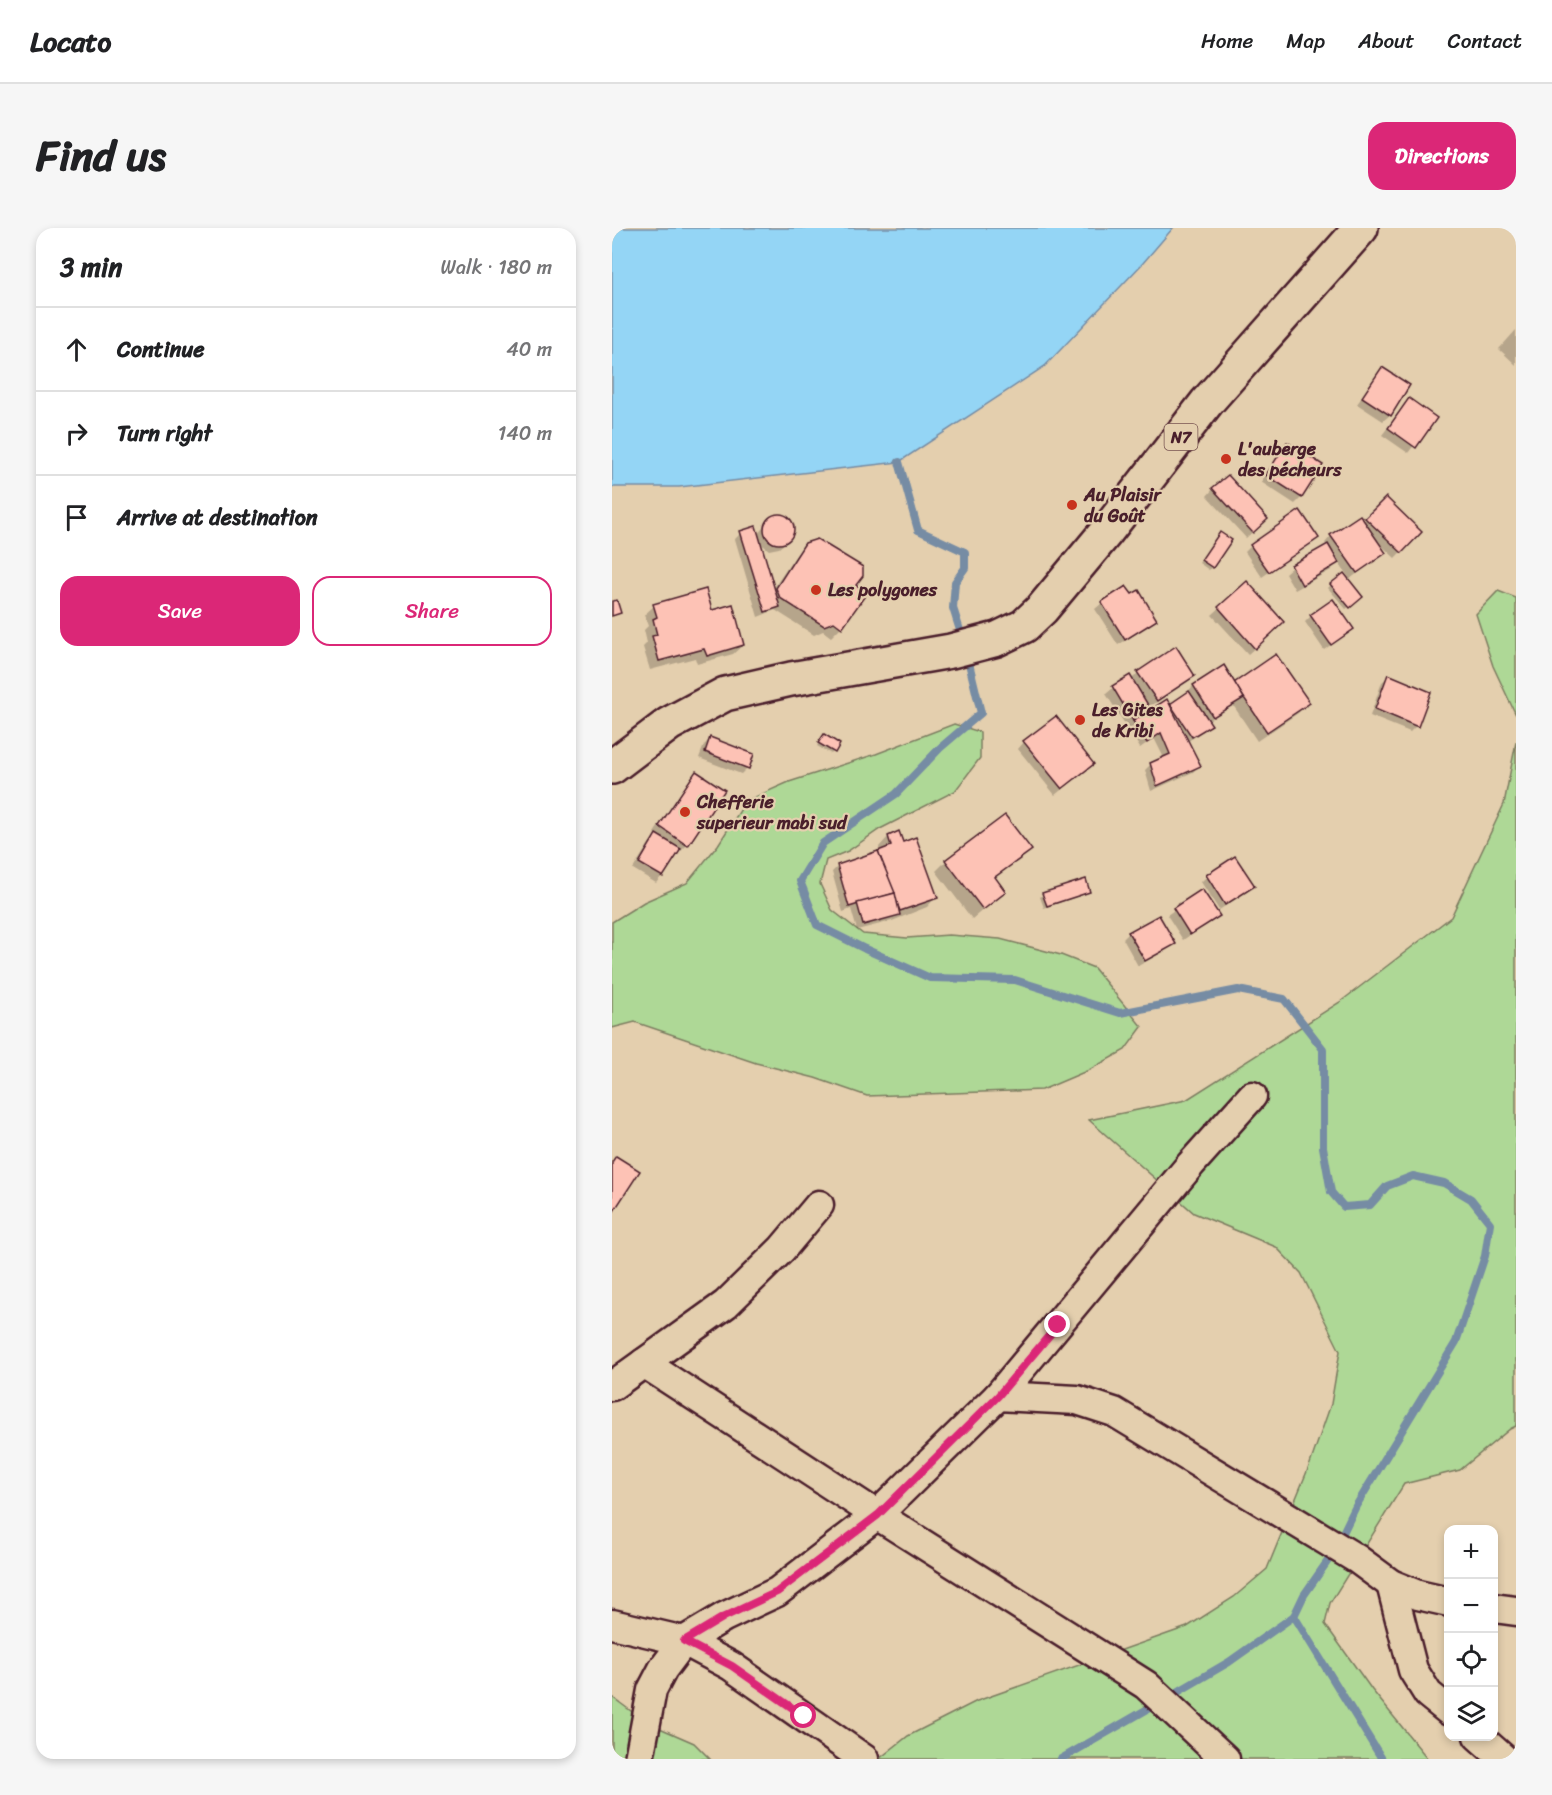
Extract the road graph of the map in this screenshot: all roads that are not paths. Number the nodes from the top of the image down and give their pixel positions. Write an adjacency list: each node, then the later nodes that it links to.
1 (1360, 228): 2 (highway, N7)
2 (612, 767)
3 (1252, 1096): 7 (street)
4 (819, 1205): 5 (street)
5 (644, 1363): 6 (street); 8 (street)
6 (612, 1386)
7 (998, 1396): 8 (street); 9 (street)
8 (878, 1515): 14 (street); 19 (street)
9 (1390, 1584): 10 (street); 15 (street)
10 (1444, 1601)
11 (1498, 1609): 12 (street)
12 (1516, 1611)
13 (612, 1624): 14 (street)
14 (684, 1641): 17 (street); 18 (street)
15 (1444, 1707)
16 (1483, 1741): 20 (street)
17 (639, 1759)
18 (864, 1759)
19 (1225, 1759)
20 (1504, 1759)

